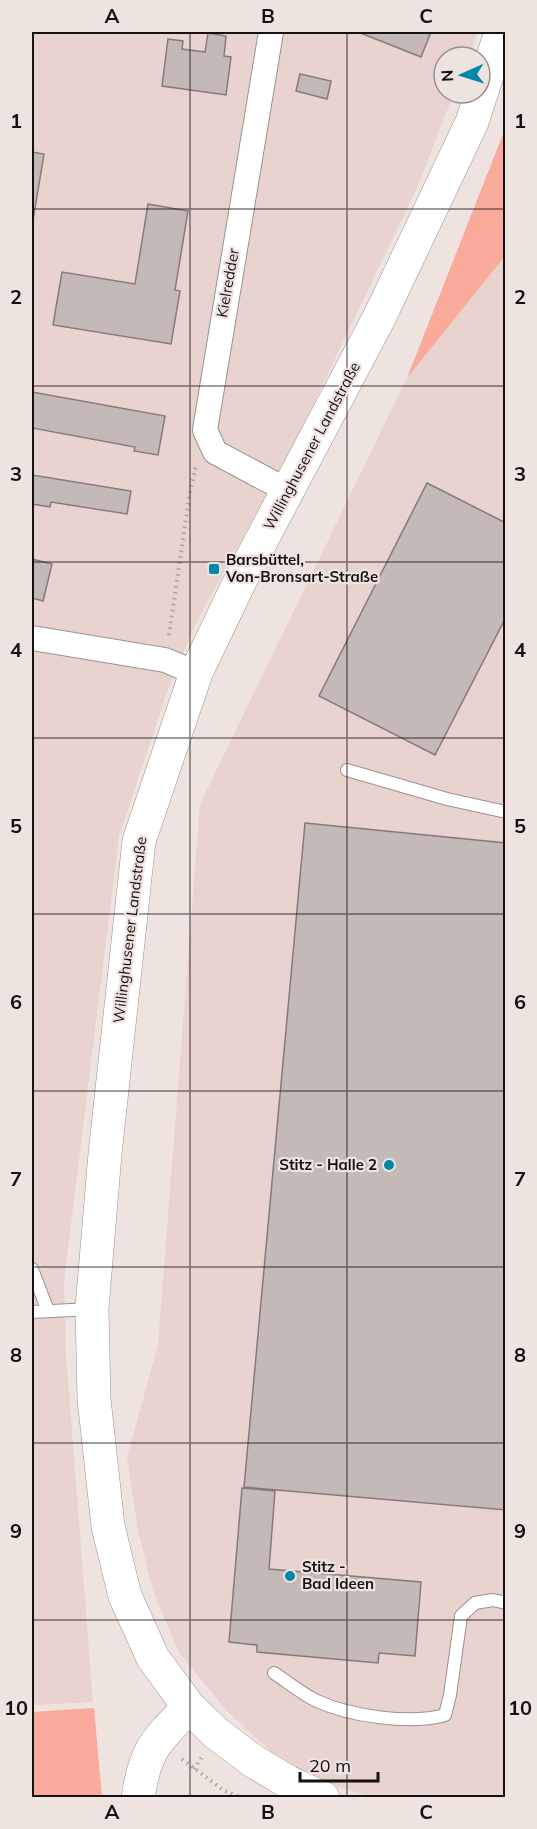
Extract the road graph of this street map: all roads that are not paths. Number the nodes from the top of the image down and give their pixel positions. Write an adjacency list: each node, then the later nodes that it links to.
1 (271, 32): 3 (street, Kielredder)
2 (501, 32): 3 (main road, Willinghusener Landstraße)
3 (288, 491): 5 (main road, Willinghusener Landstraße)
4 (32, 638): 5 (street)
5 (196, 673): 9 (main road, Willinghusener Landstraße)
6 (347, 770): 7 (lane)
7 (506, 812)
8 (32, 1269): 10 (lane)
9 (92, 1308): 10 (lane); 14 (main road, Willinghusener Landstraße)
10 (48, 1311): 11 (lane)
11 (32, 1312)
12 (506, 1603): 13 (lane)
13 (274, 1673)
14 (189, 1707): 15 (main road); 16 (main road, Willinghusener Landstraße)
15 (138, 1797)
16 (323, 1797)

